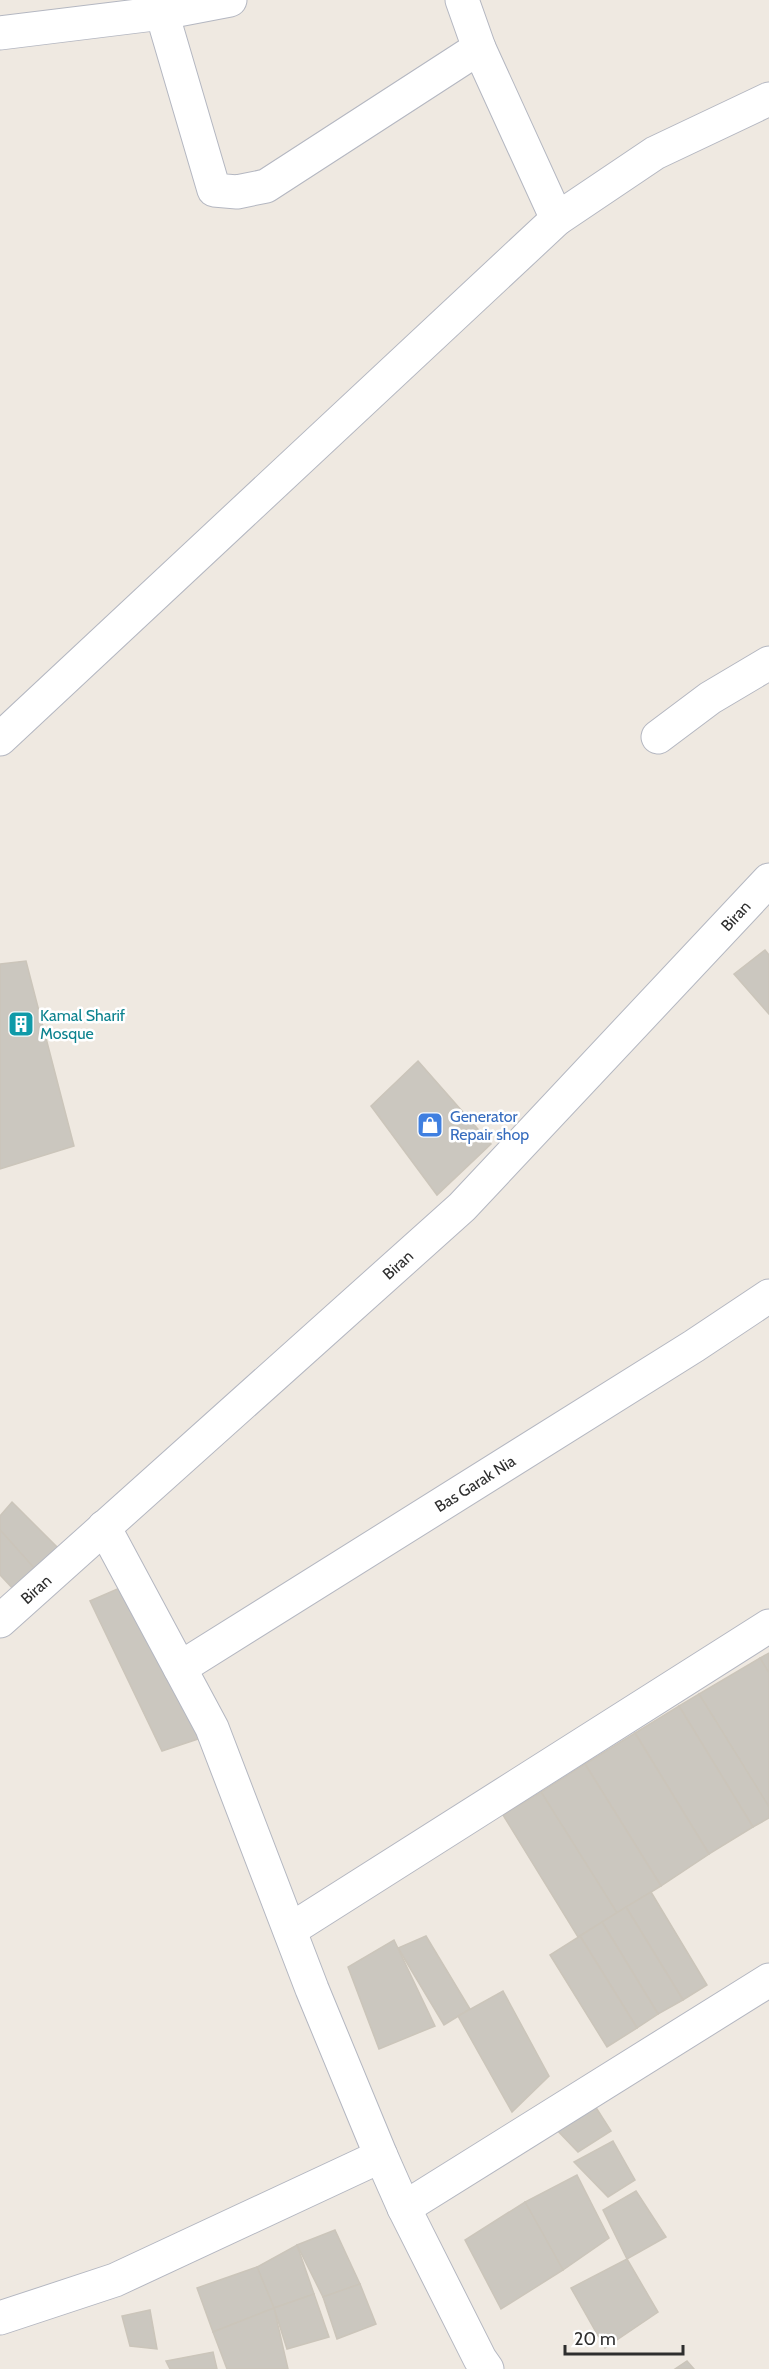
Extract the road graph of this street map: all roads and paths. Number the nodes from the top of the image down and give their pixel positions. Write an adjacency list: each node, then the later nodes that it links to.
1 (230, 0): 3 (street)
2 (462, 0): 5 (street)
3 (161, 6): 4 (street); 5 (street)
4 (0, 33)
5 (479, 48): 7 (street)
6 (769, 99): 7 (street)
7 (557, 219): 10 (street)
8 (769, 663): 9 (street)
9 (658, 737)
10 (0, 739)
11 (769, 880): 13 (street, Biran)
12 (769, 1296): 16 (street, Bas Garak Nia)
13 (104, 1527): 14 (street, Biran); 16 (street)
14 (0, 1621)
15 (769, 1626): 17 (street)
16 (180, 1668): 17 (street)
17 (290, 1930): 19 (street)
18 (769, 1980): 20 (street)
19 (381, 2156): 20 (street); 21 (street)
20 (404, 2208): 22 (street)
21 (0, 2318)
22 (487, 2369)

